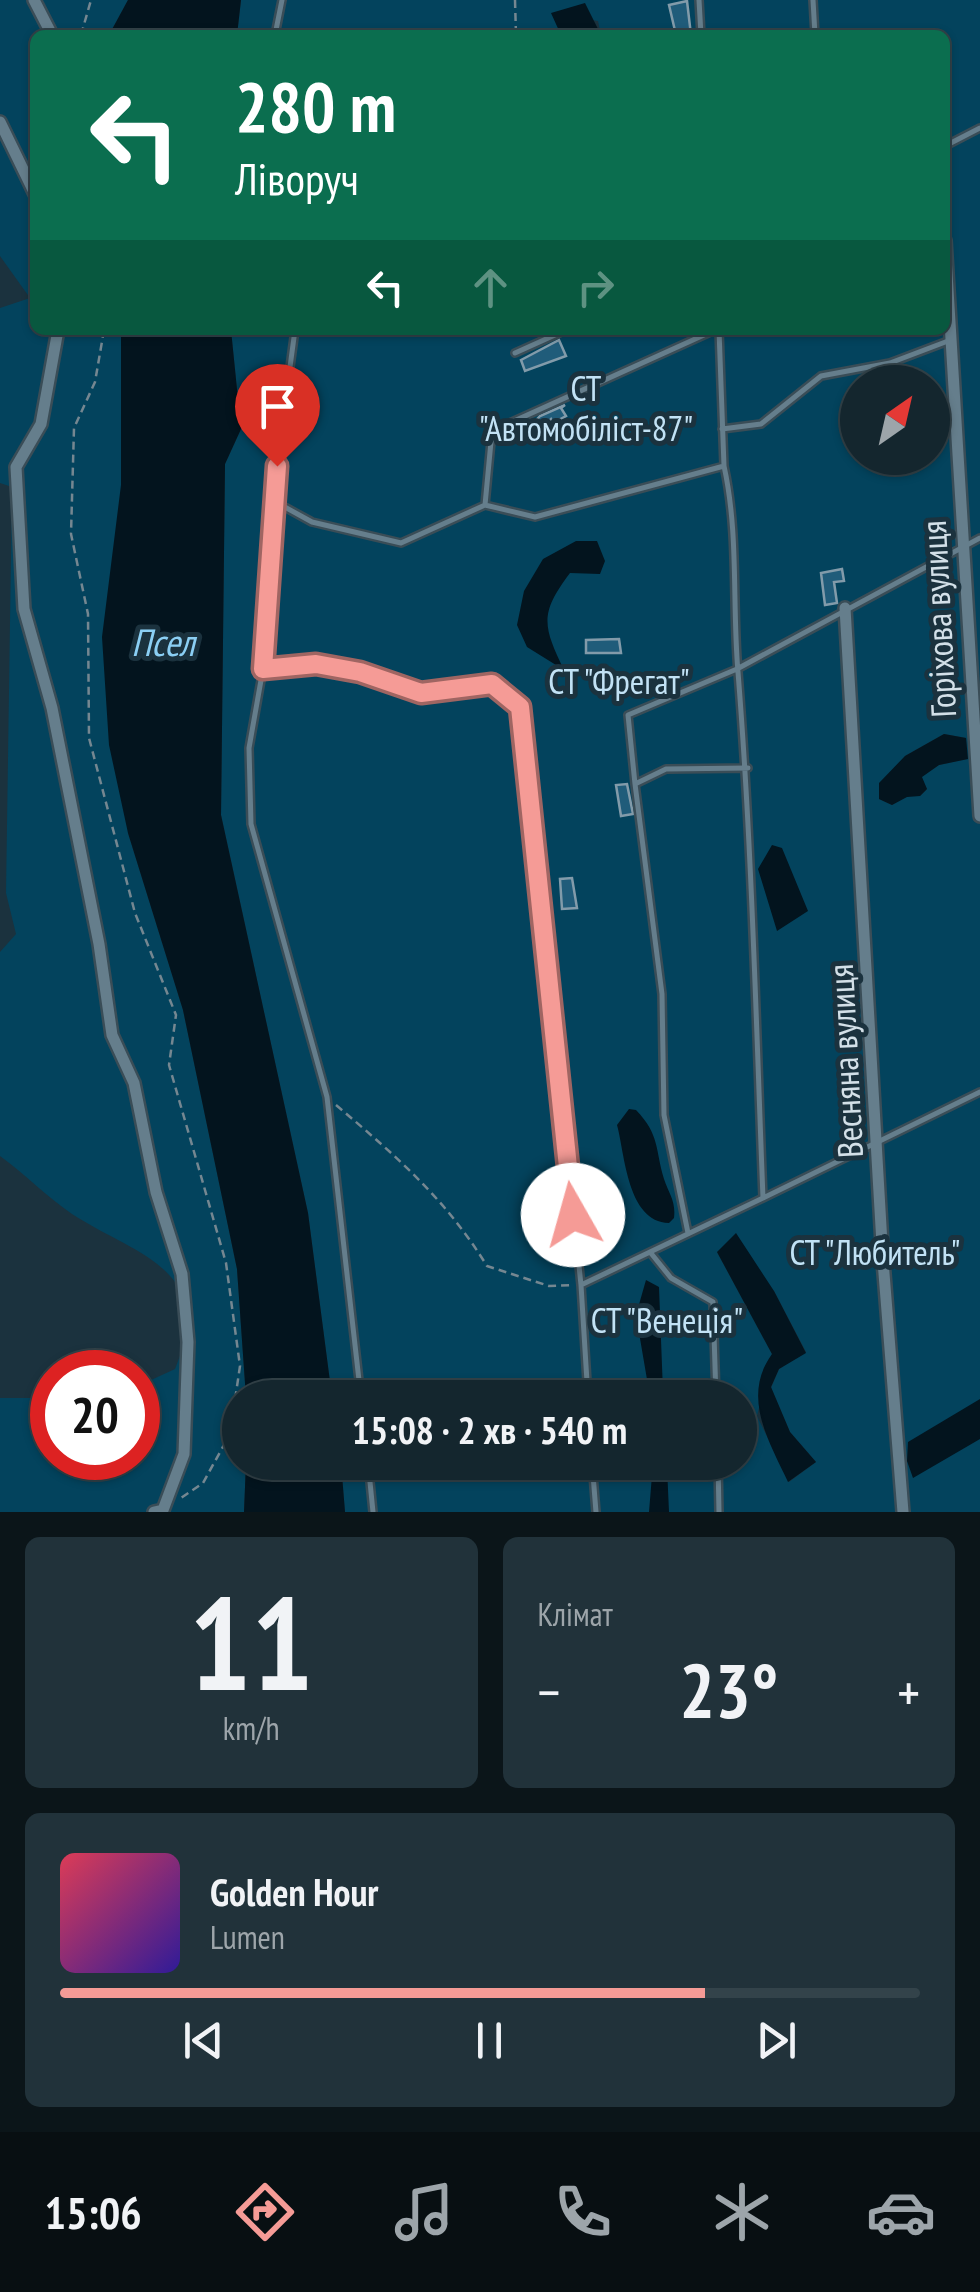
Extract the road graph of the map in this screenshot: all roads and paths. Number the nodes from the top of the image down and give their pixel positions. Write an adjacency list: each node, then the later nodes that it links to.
1 (34, 0): 7 (street)
2 (91, 0): 8 (path)
3 (282, 0): 9 (lane)
4 (516, 0): 10 (path)
5 (699, 0): 11 (lane)
6 (813, 0): 12 (lane)
7 (49, 30)
8 (83, 30)
9 (276, 30)
10 (516, 30)
11 (700, 30)
12 (815, 30)
13 (0, 122): 16 (street)
14 (980, 128): 15 (lane)
15 (950, 143)
16 (30, 184)
17 (57, 335): 51 (street)
18 (103, 335): 51 (path)
19 (294, 335): 28 (lane)
20 (555, 335): 25 (lane)
21 (706, 335): 29 (lane)
22 (717, 335): 26 (lane)
23 (950, 335): 24 (street, Горіхова вулиця)
24 (950, 340): 26 (lane); 31 (street, Горіхова вулиця)
25 (514, 353)
26 (722, 429): 27 (lane)
27 (724, 466): 29 (lane); 34 (lane)
28 (272, 500): 29 (lane); 33 (lane)
29 (485, 505)
30 (980, 538): 31 (lane)
31 (962, 548): 32 (lane); 37 (street, Горіхова вулиця)
32 (845, 608): 34 (lane); 40 (street, Весняна вулиця)
33 (263, 669): 39 (lane); 44 (lane)
34 (737, 669): 35 (lane); 36 (lane)
35 (748, 768): 36 (lane); 41 (lane)
36 (635, 784): 42 (lane)
37 (980, 816)
38 (980, 1092): 40 (lane)
39 (327, 1098): 44 (path); 45 (lane)
40 (878, 1140): 41 (lane); 55 (street, Весняна вулиця)
41 (762, 1198): 42 (lane)
42 (688, 1233): 43 (lane)
43 (650, 1252): 44 (lane); 47 (lane)
44 (581, 1285): 46 (lane)
45 (359, 1380)
46 (587, 1380)
47 (715, 1380)
48 (370, 1480): 52 (lane)
49 (593, 1480): 53 (lane)
50 (718, 1480): 54 (lane)
51 (158, 1511)
52 (373, 1512)
53 (596, 1512)
54 (719, 1512)
55 (904, 1512)

